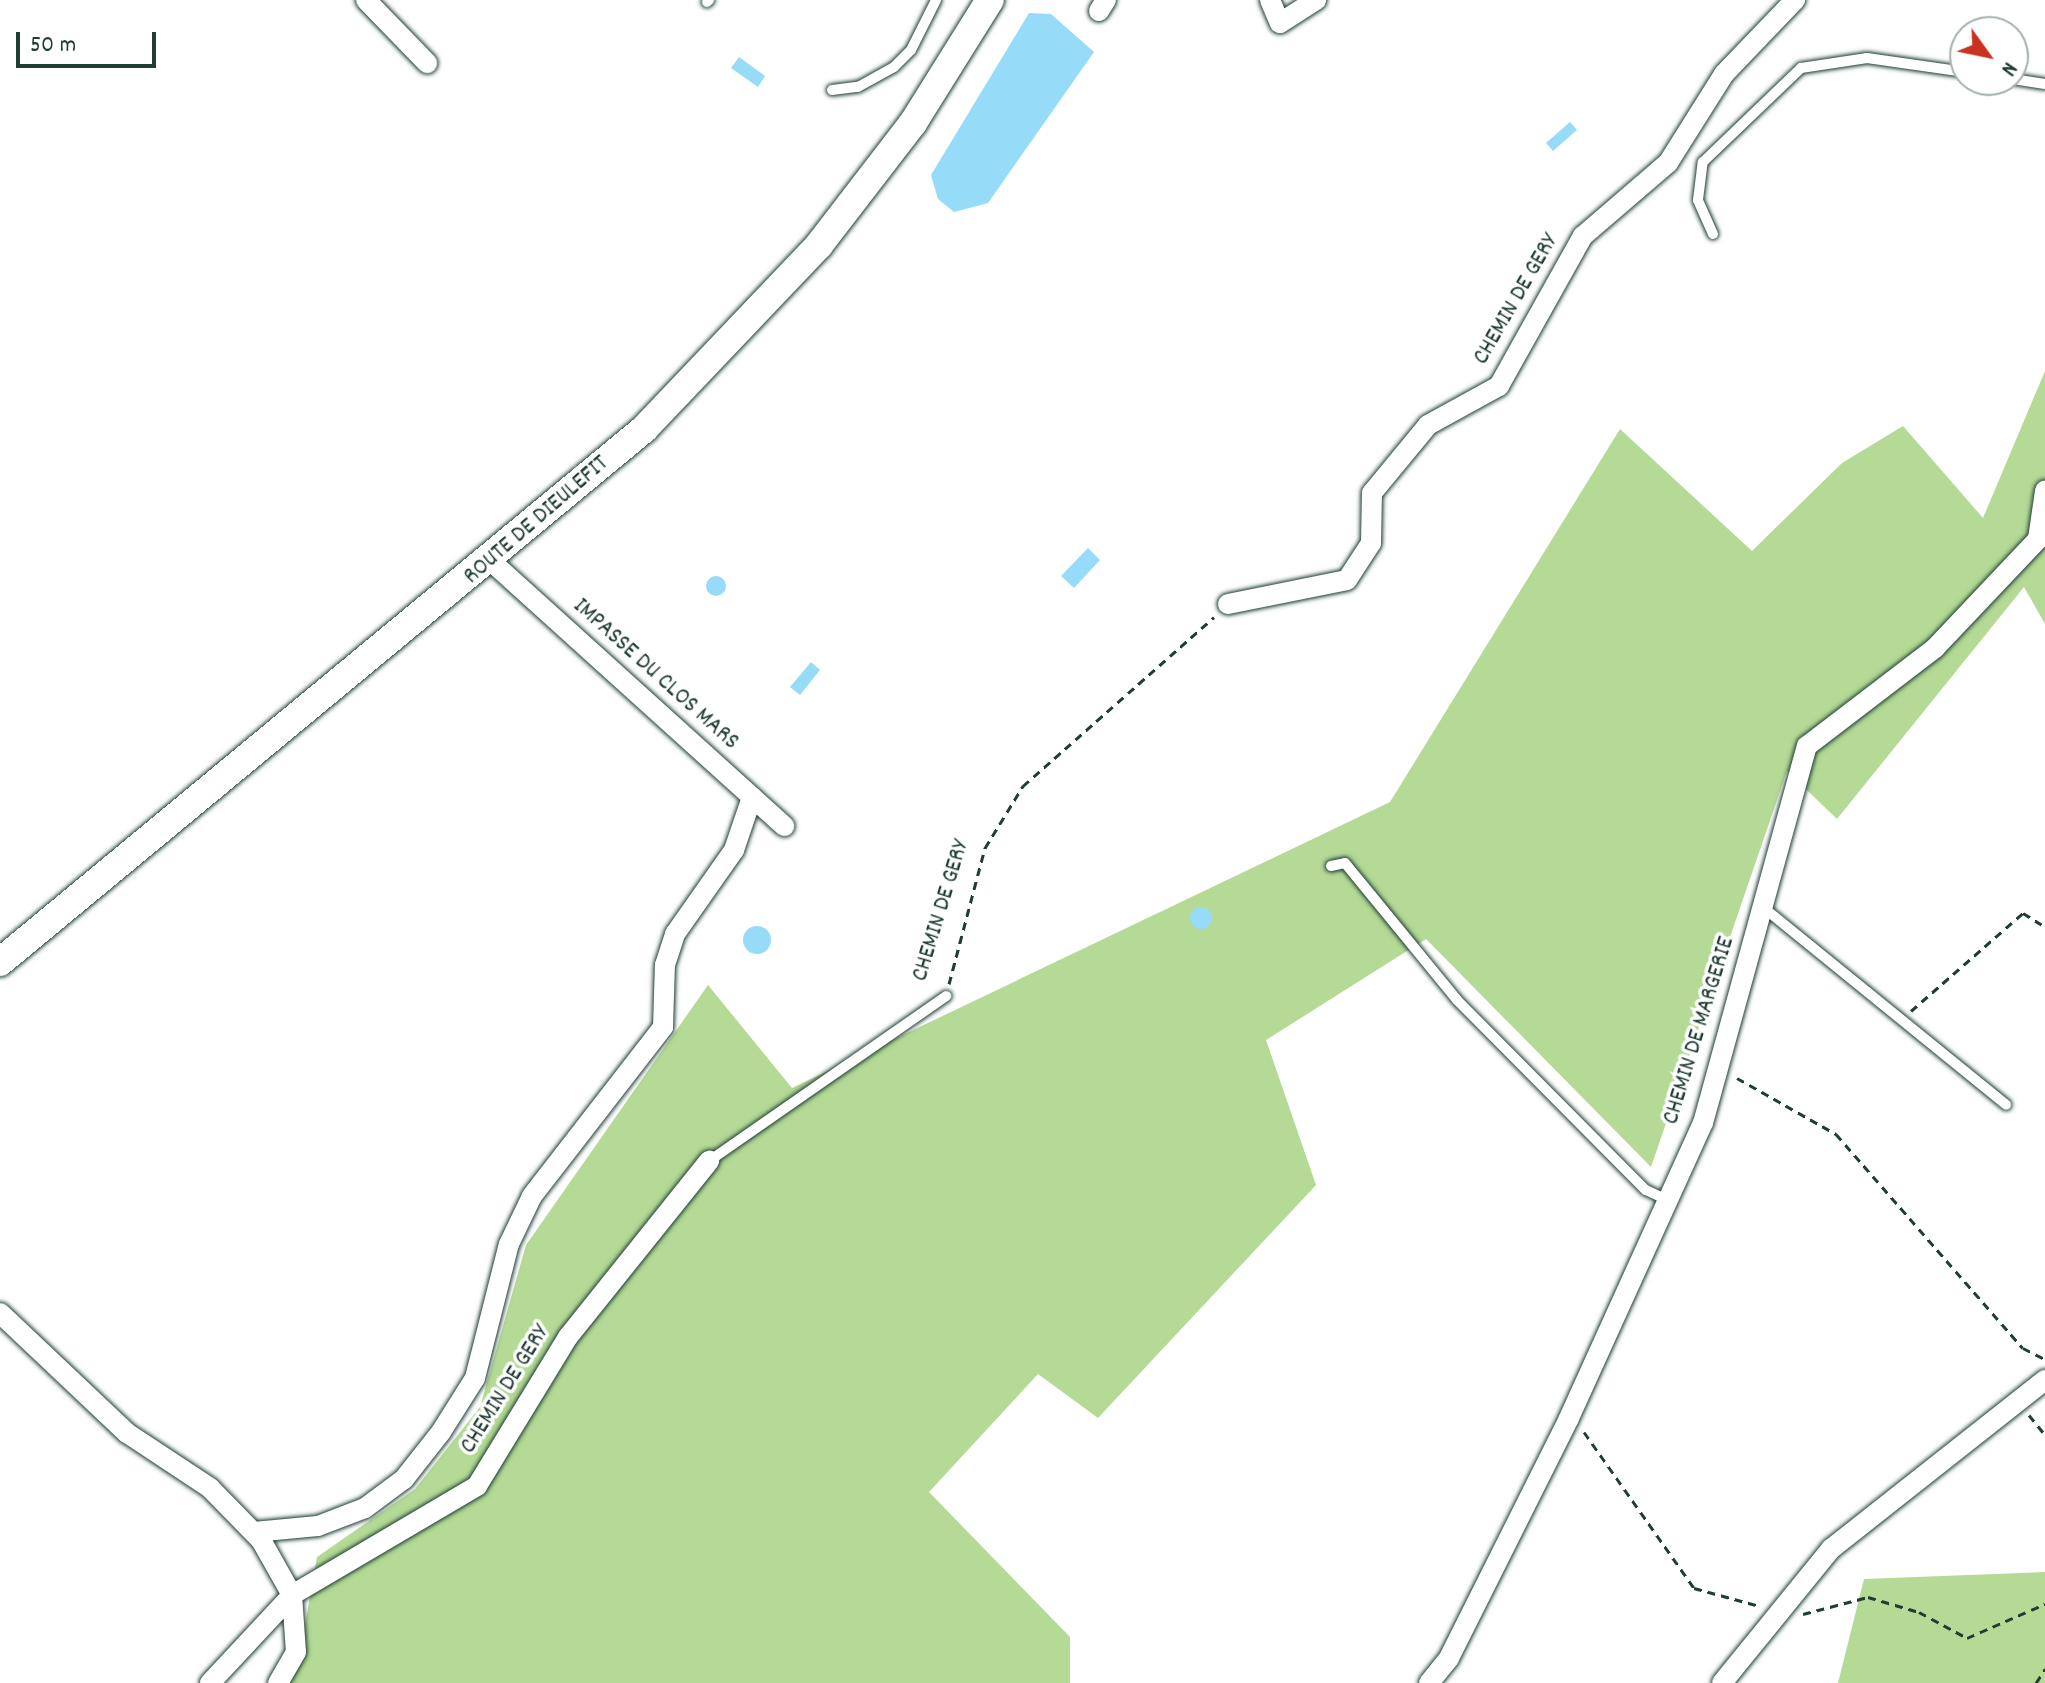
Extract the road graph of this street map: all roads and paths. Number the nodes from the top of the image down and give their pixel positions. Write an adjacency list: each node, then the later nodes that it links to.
1 (366, 0): 7 (street)
2 (936, 0): 9 (lane)
3 (990, 0): 12 (main road, ROUTE DE DIEULEFIT)
4 (1270, 0): 5 (street)
5 (1316, 0)
6 (1795, 0): 13 (street, CHEMIN DE GERY)
7 (427, 63)
8 (1949, 70): 10 (lane)
9 (832, 90)
10 (1713, 234)
11 (2045, 491): 17 (street, CHEMIN DE MARGERIE)
12 (492, 562): 14 (street, IMPASSE DU CLOS MARS); 19 (main road, ROUTE DE DIEULEFIT)
13 (1228, 604): 20 (path, CHEMIN DE GERY)
14 (752, 797): 15 (street, IMPASSE DU CLOS MARS); 32 (street)
15 (784, 826)
16 (1331, 866): 25 (lane)
17 (1764, 908): 21 (lane); 22 (street, CHEMIN DE MARGERIE)
18 (2045, 927): 21 (path)
19 (0, 962)
20 (946, 996): 24 (lane, CHEMIN DE GERY)
21 (1902, 1019): 23 (lane)
22 (1719, 1070): 25 (street, CHEMIN DE MARGERIE); 27 (path)
23 (2006, 1105)
24 (709, 1161): 33 (street, CHEMIN DE GERY)
25 (1667, 1200): 30 (street, CHEMIN DE MARGERIE)
26 (0, 1313): 32 (street)
27 (2045, 1359)
28 (2045, 1380): 29 (street)
29 (2019, 1402): 31 (path); 35 (street)
30 (1569, 1418): 35 (path); 39 (street, CHEMIN DE MARGERIE)
31 (2045, 1435)
32 (254, 1532): 33 (street)
33 (292, 1595): 37 (street, CHEMIN DE GERY); 38 (street)
34 (2045, 1604): 35 (path)
35 (1779, 1609): 40 (street)
36 (2045, 1669): 41 (path)
37 (210, 1683)
38 (278, 1683)
39 (1429, 1683)
40 (1722, 1683)
41 (2036, 1683)

